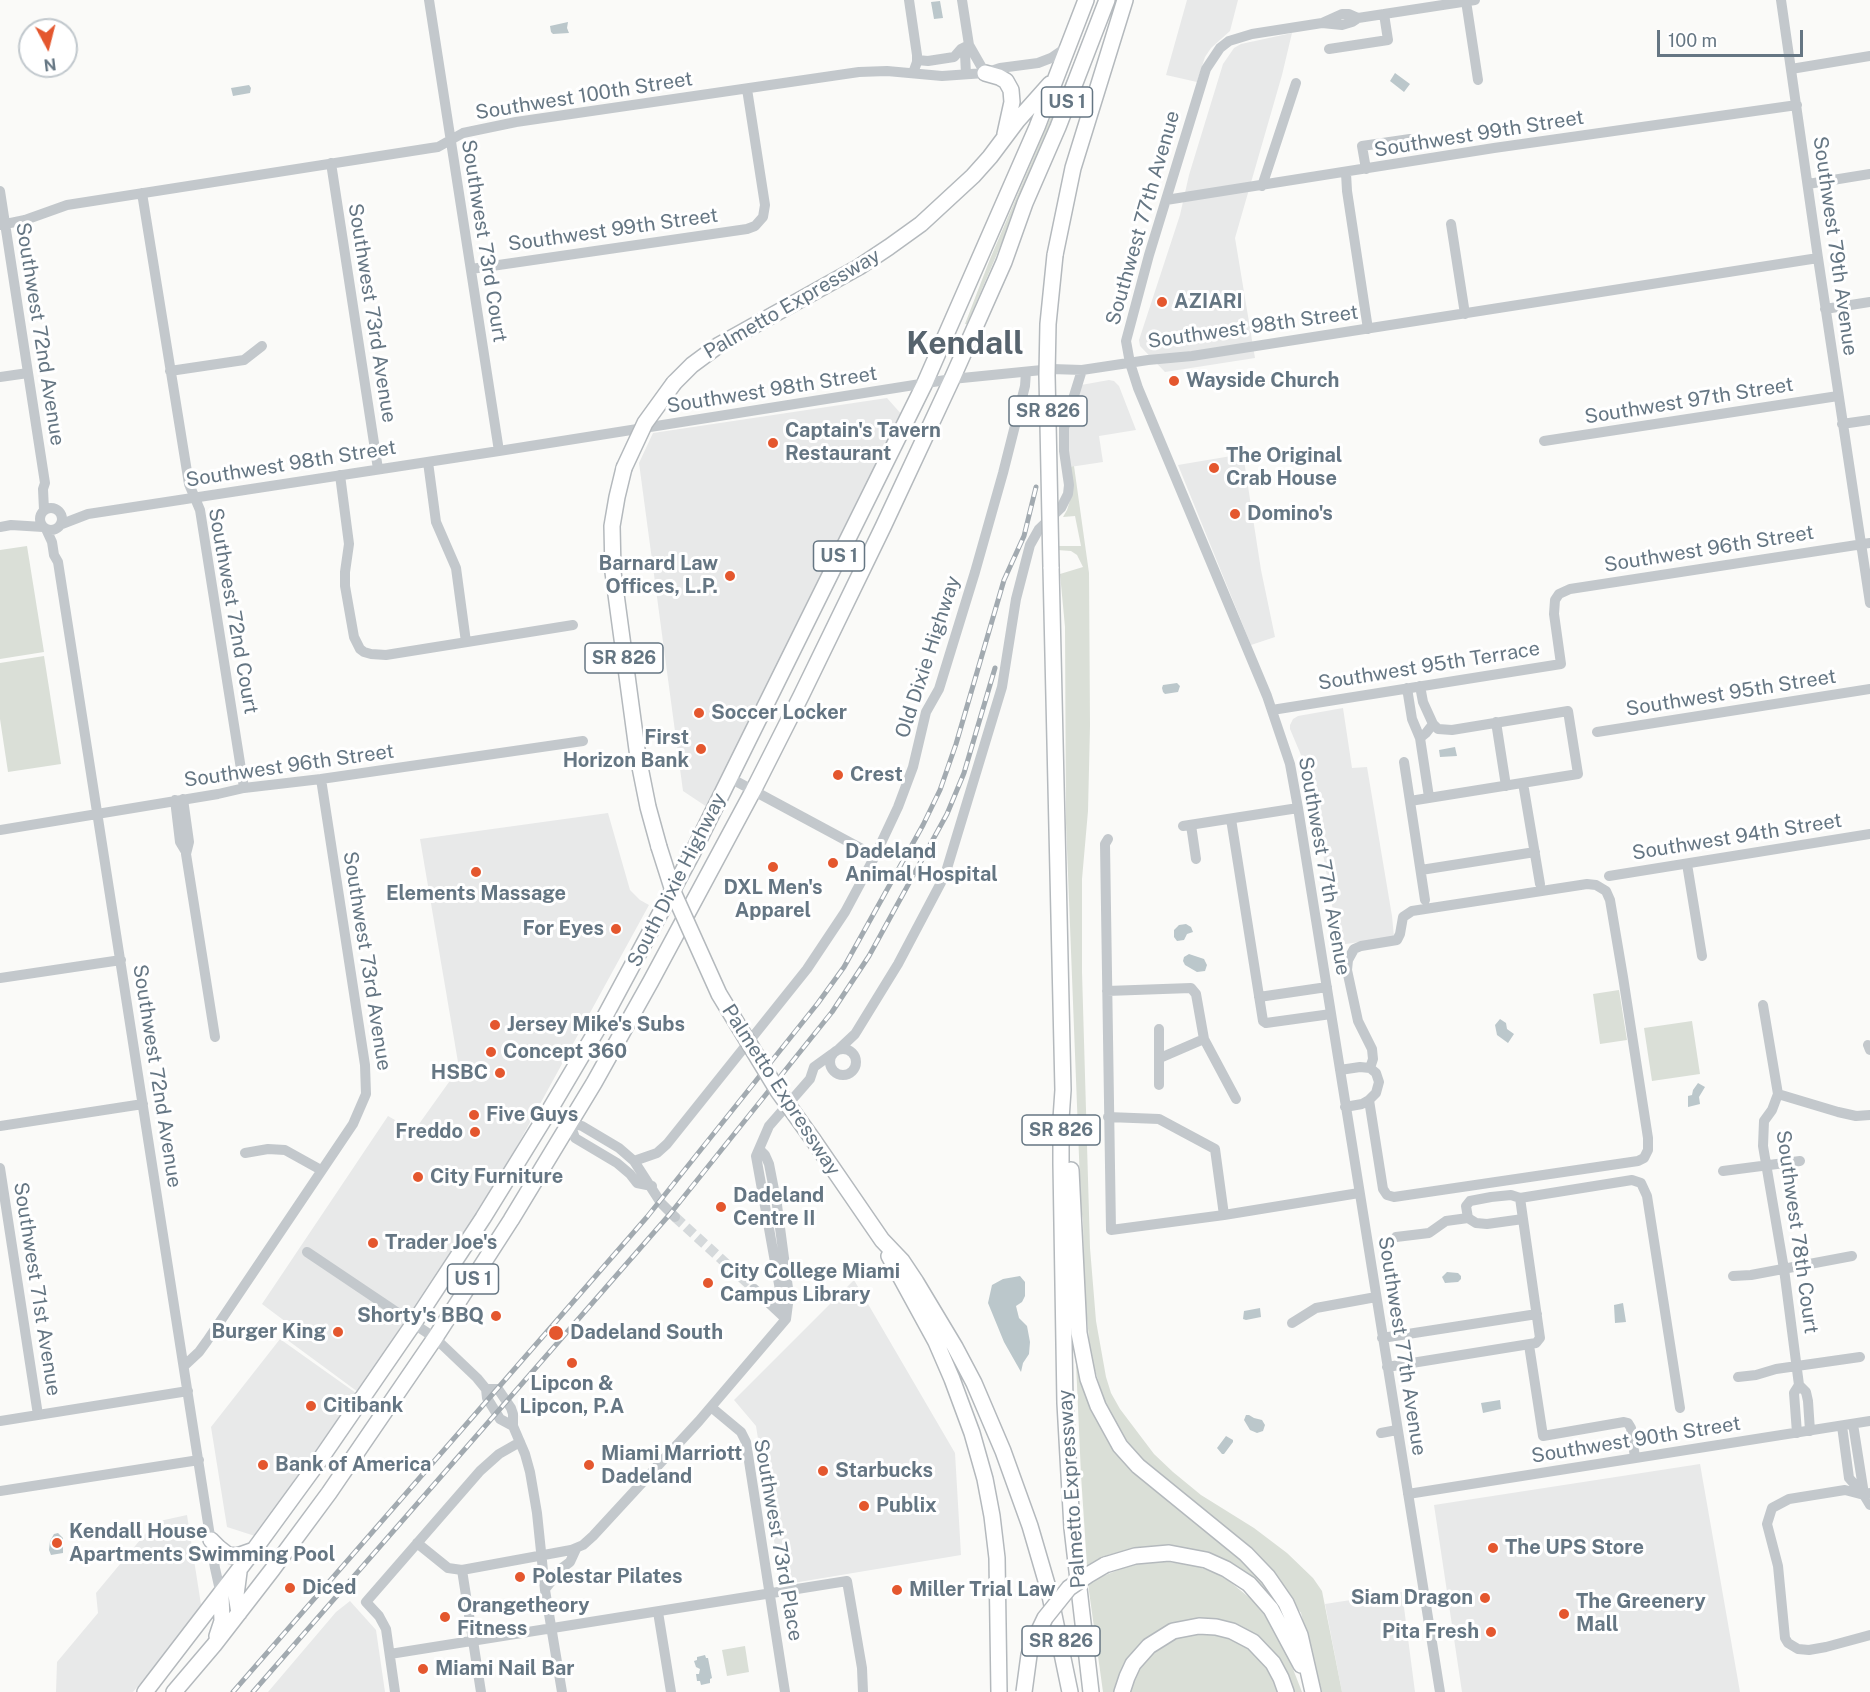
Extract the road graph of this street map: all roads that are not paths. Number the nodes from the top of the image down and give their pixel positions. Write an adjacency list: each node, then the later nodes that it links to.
1 (429, 0): 26 (street, Southwest 73rd Court)
2 (909, 0): 15 (street)
3 (962, 0): 11 (street)
4 (1086, 0): 12 (highway, South Dixie Highway / US 1)
5 (1107, 0): 52 (highway, South Dixie Highway / US 1)
6 (1125, 0): 131 (highway, Palmetto Expressway / SR 826, bridge)
7 (1781, 0): 16 (street, Southwest 79th Avenue)
8 (1470, 1): 9 (street); 21 (street)
9 (1436, 3): 10 (street)
10 (1384, 14): 13 (street); 36 (street, Southwest 77th Avenue)
11 (969, 45): 15 (street); 17 (street); 19 (street)
12 (1069, 45): 17 (street, Southwest 100th Street); 20 (highway, South Dixie Highway / US 1)
13 (1329, 49)
14 (1870, 56): 16 (street)
15 (917, 60): 18 (street)
16 (1791, 69): 24 (street, Southwest 79th Avenue)
17 (985, 73): 19 (street, Southwest 100th Street); 27 (highway)
18 (913, 74): 19 (street, Southwest 100th Street); 23 (street, Southwest 100th Street)
19 (966, 75)
20 (1056, 77): 27 (highway, Palmetto Expressway / SR 826); 53 (highway, South Dixie Highway / US 1)
21 (1478, 80)
22 (1296, 82): 33 (street)
23 (747, 89): 26 (street, Southwest 100th Street); 40 (street, Southwest 99th Street)
24 (1797, 105): 29 (street, Southwest 99th Street); 32 (street, Southwest 79th Avenue)
25 (1410, 139): 29 (street)
26 (451, 140): 28 (street, Southwest 100th Street); 40 (street, Southwest 73rd Court)
27 (1003, 140): 160 (highway, Palmetto Expressway / SR 826, bridge)
28 (331, 163): 35 (street, Southwest 100th Street); 60 (street, Southwest 73rd Avenue)
29 (1365, 169): 30 (street, Southwest 99th Street)
30 (1346, 173): 33 (street, Southwest 99th Street); 44 (street)
31 (1870, 174): 32 (street)
32 (1808, 184): 39 (street, Southwest 79th Avenue)
33 (1262, 186): 36 (street, Southwest 99th Street)
34 (0, 191): 38 (street, Southwest 72nd Avenue)
35 (142, 193): 38 (street, Southwest 100th Street); 48 (street, Southwest 72nd Court)
36 (1166, 200): 46 (street, Southwest 77th Avenue)
37 (1451, 224): 43 (street)
38 (3, 225): 50 (street, Southwest 72nd Avenue)
39 (1818, 258): 42 (street, Southwest 79th Avenue); 43 (street, Southwest 98th Street)
40 (471, 269): 58 (street, Southwest 73rd Court)
41 (1870, 302): 42 (street)
42 (1825, 309): 54 (street, Southwest 79th Avenue)
43 (1465, 314): 44 (street, Southwest 98th Street)
44 (1368, 329): 46 (street, Southwest 98th Street)
45 (262, 346): 48 (street)
46 (1130, 363): 47 (street, Southwest 98th Street); 79 (street, Southwest 77th Avenue)
47 (1082, 370): 49 (street, Southwest 98th Street); 120 (street)
48 (170, 371): 62 (street, Southwest 72nd Court)
49 (1026, 372): 52 (street, Southwest 98th Street); 102 (street, Old Dixie Highway)
50 (28, 373): 51 (street); 63 (street, Southwest 72nd Avenue)
51 (0, 377)
52 (952, 379): 53 (street, Southwest 98th Street); 73 (highway, South Dixie Highway / US 1)
53 (924, 385): 58 (street, Southwest 98th Street); 71 (highway, South Dixie Highway / US 1)
54 (1838, 396): 56 (street, Southwest 79th Avenue); 57 (street, Southwest 97th Street)
55 (1870, 420): 56 (street)
56 (1842, 424): 68 (street, Southwest 79th Avenue)
57 (1544, 441)
58 (499, 451): 59 (street, Southwest 98th Street)
59 (428, 462): 60 (street, Southwest 98th Street); 75 (street)
60 (378, 469): 61 (street, Southwest 98th Street)
61 (340, 475): 62 (street, Southwest 98th Street); 75 (street)
62 (195, 497): 64 (street, Southwest 98th Street); 90 (street, Southwest 72nd Court)
63 (50, 511): 64 (street, Southwest 98th Street); 65 (street); 66 (street, Southwest 98th Street); 67 (street)
64 (88, 514): 65 (street, Southwest 98th Street)
65 (61, 525): 67 (street); 69 (street, Southwest 72nd Avenue)
66 (6, 526): 67 (street, Southwest 98th Street)
67 (44, 528): 69 (street, Southwest 72nd Avenue)
68 (1865, 543): 70 (street, Southwest 96th Street); 72 (street, Southwest 79th Avenue)
69 (58, 562): 96 (street, Southwest 72nd Avenue)
70 (1557, 597): 76 (street, Southwest 95th Terrace)
71 (818, 599): 73 (highway); 86 (highway, South Dixie Highway / US 1)
72 (1870, 603)
73 (842, 613): 91 (highway, South Dixie Highway / US 1)
74 (573, 625): 75 (street)
75 (466, 642)
76 (1420, 686): 77 (street, Southwest 95th Terrace); 81 (street)
77 (1407, 688): 79 (street, Southwest 95th Terrace); 83 (street)
78 (1870, 689): 82 (street, Southwest 95th Street)
79 (1272, 710): 95 (street, Southwest 77th Avenue)
80 (1496, 722): 81 (street); 88 (street); 89 (street)
81 (1433, 724): 83 (street)
82 (1598, 732)
83 (1420, 738): 92 (street)
84 (583, 741): 87 (street, Southwest 96th Street)
85 (1404, 762): 94 (street)
86 (730, 778): 91 (street); 109 (highway, South Dixie Highway / US 1)
87 (321, 779): 90 (street, Southwest 96th Street); 148 (street, Southwest 73rd Avenue)
88 (1523, 783): 89 (street); 101 (street)
89 (1506, 786): 92 (street)
90 (244, 788): 93 (street, Southwest 96th Street)
91 (753, 790): 102 (street); 112 (highway, South Dixie Highway / US 1)
92 (1429, 797): 94 (street)
93 (179, 800): 96 (street, Southwest 96th Street); 121 (street)
94 (1410, 801): 105 (street)
95 (1298, 808): 97 (street); 114 (street, Southwest 77th Avenue)
96 (98, 814): 98 (street, Southwest 96th Street); 111 (street, Southwest 72nd Avenue)
97 (1231, 819): 103 (street); 116 (street)
98 (0, 830)
99 (1870, 834): 104 (street, Southwest 94th Street)
100 (1108, 839): 115 (street)
101 (1535, 852): 105 (street); 107 (street)
102 (875, 855): 144 (street, Old Dixie Highway)
103 (1196, 859)
104 (1687, 864): 106 (street, Southwest 94th Street); 110 (street)
105 (1421, 870): 108 (street)
106 (1609, 876)
107 (1540, 884)
108 (1425, 900)
109 (655, 925): 112 (highway); 137 (highway, South Dixie Highway / US 1)
110 (1702, 956)
111 (121, 960): 113 (street); 135 (street, Southwest 72nd Avenue)
112 (655, 973): 140 (highway, South Dixie Highway / US 1)
113 (0, 978)
114 (1327, 987): 116 (street); 118 (street, Southwest 77th Avenue)
115 (1107, 991): 122 (street); 139 (street)
116 (1259, 997): 118 (street)
117 (1763, 1005): 132 (street)
118 (1331, 1014): 127 (street, Southwest 77th Avenue)
119 (1159, 1029): 125 (street)
120 (855, 1034): 123 (street); 124 (street)
121 (215, 1037)
122 (1204, 1039): 125 (street); 133 (street)
123 (835, 1052): 124 (street); 128 (street); 129 (street)
124 (854, 1056): 128 (street)
125 (1160, 1059): 130 (street)
126 (1370, 1068): 127 (street); 134 (street); 134 (street)
127 (1340, 1070): 136 (street, Southwest 77th Avenue)
128 (835, 1072): 129 (street)
129 (810, 1079): 142 (street)
130 (1159, 1085)
131 (1063, 1090): 214 (highway); 226 (highway, Palmetto Expressway / SR 826)
132 (1778, 1094): 138 (street); 146 (street, Southwest 78th Court)
133 (1236, 1099)
134 (1369, 1100): 136 (street)
135 (142, 1104): 141 (street); 175 (street, Southwest 72nd Avenue)
136 (1345, 1107): 151 (street, Southwest 77th Avenue)
137 (549, 1111): 140 (street); 169 (highway, South Dixie Highway / US 1)
138 (1870, 1115)
139 (1108, 1117): 155 (street); 155 (street)
140 (570, 1123): 144 (street); 150 (street); 171 (highway, US 1)
141 (0, 1126)
142 (760, 1150): 153 (street); 154 (street)
143 (245, 1153): 148 (street)
144 (634, 1161): 150 (street)
145 (1800, 1161): 146 (street)
146 (1767, 1165): 149 (street); 163 (street, Southwest 78th Court)
147 (0, 1168): 183 (street, Southwest 71st Avenue)
148 (321, 1170): 175 (street, Southwest 73rd Avenue)
149 (1723, 1172)
150 (652, 1186): 156 (street)
151 (1359, 1193): 155 (street); 166 (street, Southwest 77th Avenue)
152 (1520, 1198): 157 (street); 158 (street); 182 (street)
153 (777, 1206): 154 (street); 168 (street)
154 (766, 1208): 168 (street)
155 (1224, 1215)
156 (675, 1217)
157 (1468, 1218): 158 (street); 159 (street)
158 (1523, 1219): 167 (street)
159 (1396, 1237)
160 (882, 1240): 223 (highway); 225 (highway, Palmetto Expressway / SR 826)
161 (307, 1252): 169 (street)
162 (1852, 1256): 163 (street)
163 (1784, 1269): 164 (street); 176 (street, Southwest 78th Court)
164 (1733, 1276)
165 (754, 1289): 168 (street)
166 (1376, 1298): 170 (street); 172 (street, Southwest 77th Avenue)
167 (1537, 1314): 172 (street); 173 (street)
168 (786, 1319): 181 (street)
169 (414, 1323): 171 (street); 200 (highway, South Dixie Highway / US 1)
170 (1292, 1323)
171 (435, 1338): 191 (street); 208 (highway, US 1)
172 (1382, 1338): 177 (street, Southwest 77th Avenue)
173 (1530, 1345): 177 (street); 192 (street)
174 (1860, 1356): 176 (street)
175 (184, 1366): 180 (street, Southwest 72nd Avenue)
176 (1796, 1366): 178 (street); 179 (street, Southwest 78th Court)
177 (1387, 1367): 187 (street, Southwest 77th Avenue)
178 (1738, 1377)
179 (1799, 1385): 188 (street, Southwest 78th Court); 190 (street)
180 (188, 1391): 183 (street); 193 (street, Southwest 72nd Avenue)
181 (711, 1407): 199 (street); 205 (street, Southwest 73rd Place)
182 (1680, 1408)
183 (38, 1415): 184 (street)
184 (0, 1421)
185 (1870, 1421): 186 (street, Southwest 90th Street)
186 (1848, 1425): 188 (street, Southwest 90th Street); 196 (street)
187 (1397, 1430): 189 (street); 195 (street, Southwest 77th Avenue)
188 (1810, 1431): 190 (street, Southwest 90th Street)
189 (1381, 1433)
190 (1797, 1433): 192 (street, Southwest 90th Street)
191 (520, 1442): 198 (street); 201 (street)
192 (1635, 1458): 195 (street, Southwest 90th Street)
193 (199, 1460): 194 (street); 197 (street, Southwest 72nd Avenue)
194 (0, 1491)
195 (1408, 1494): 229 (street, Southwest 77th Avenue)
196 (1868, 1498): 210 (street)
197 (211, 1540): 200 (highway); 206 (street, Southwest 72nd Avenue)
198 (417, 1543): 203 (street); 213 (street)
199 (576, 1549): 201 (street); 204 (street)
200 (254, 1550): 202 (highway, South Dixie Highway / US 1)
201 (542, 1555): 203 (street); 204 (street)
202 (240, 1569): 206 (highway, South Dixie Highway / US 1); 208 (highway)
203 (462, 1570): 211 (street)
204 (545, 1589): 209 (street)
205 (770, 1593): 207 (street); 221 (street, Southwest 73rd Place); 222 (street)
206 (221, 1595): 212 (highway); 215 (highway, South Dixie Highway / US 1)
207 (658, 1612): 209 (street); 220 (street)
208 (239, 1613): 212 (highway, US 1)
209 (551, 1629): 211 (street); 219 (street)
210 (1870, 1635)
211 (474, 1641): 213 (street); 218 (street)
212 (214, 1645): 216 (highway, US 1)
213 (390, 1654): 217 (street)
214 (1311, 1687): 224 (highway, bridge)
215 (145, 1692)
216 (174, 1692)
217 (395, 1692)
218 (481, 1692)
219 (562, 1692)
220 (671, 1692)
221 (785, 1692)
222 (863, 1692)
223 (999, 1692)
224 (1024, 1692)
225 (1070, 1692)
226 (1091, 1692)
227 (1122, 1692): 228 (highway)
228 (1286, 1692)
229 (1440, 1692)

